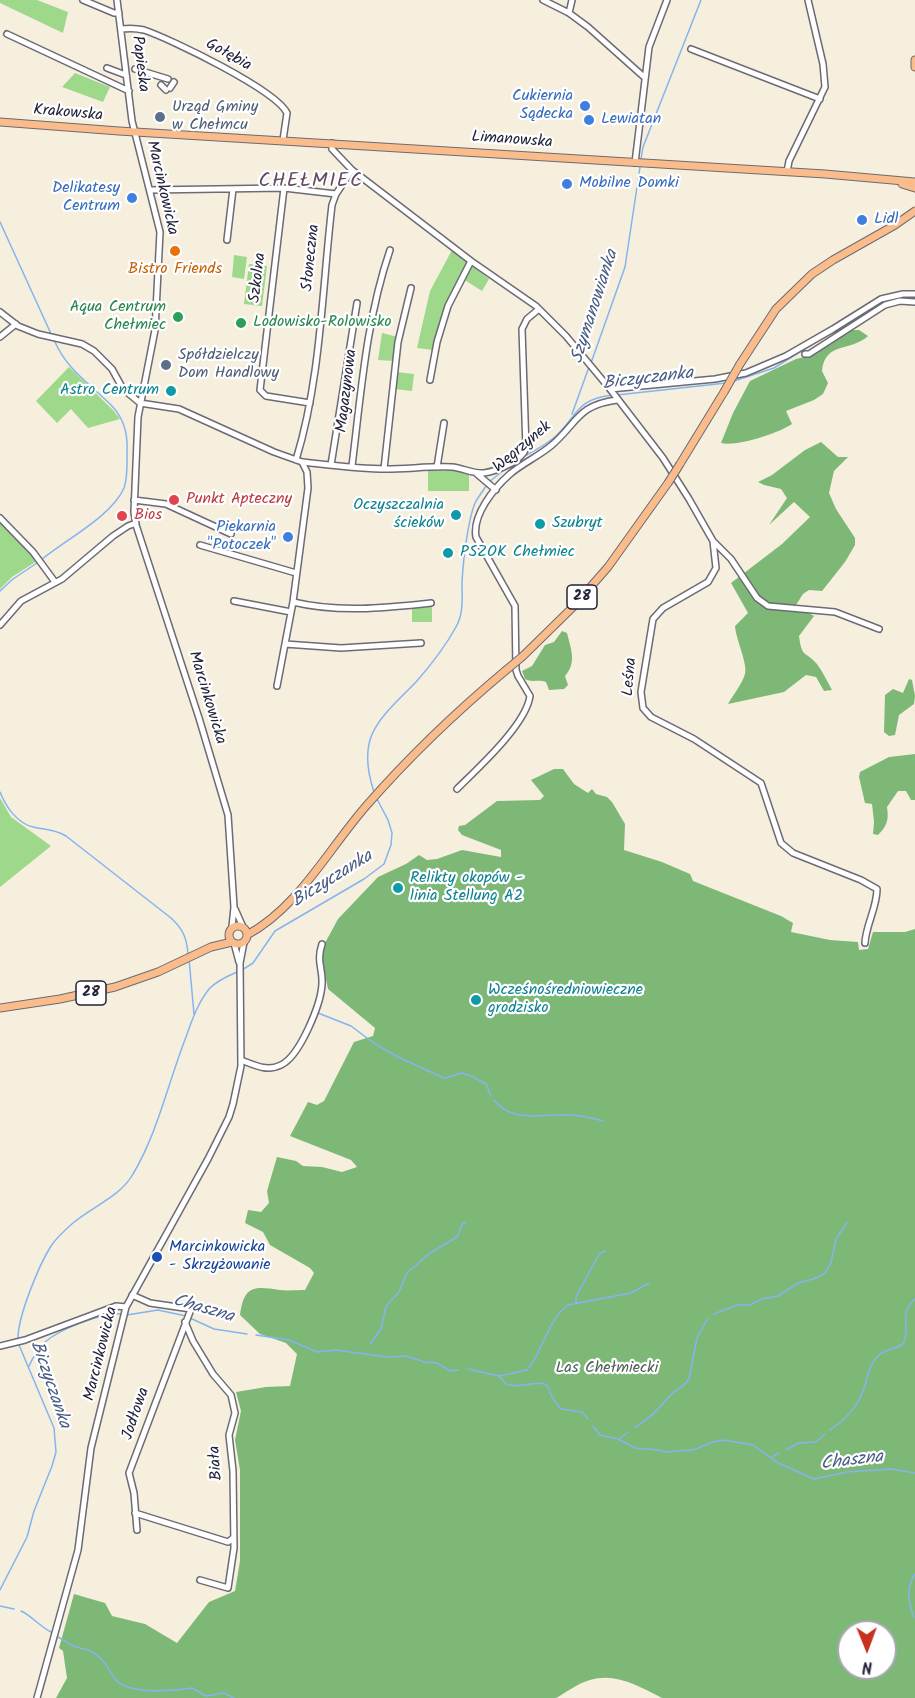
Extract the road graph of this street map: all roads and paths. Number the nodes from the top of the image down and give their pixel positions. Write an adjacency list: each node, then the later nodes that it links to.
1 (83, 0): 7 (street)
2 (117, 0): 7 (street, Papieska)
3 (543, 0): 8 (street)
4 (572, 0): 8 (street)
5 (667, 0): 17 (street)
6 (808, 0): 20 (street)
7 (119, 13): 9 (street, Papieska)
8 (569, 13): 17 (street)
9 (121, 29): 19 (street, Papieska); 23 (street, Gołębia)
10 (7, 34): 19 (street)
11 (691, 49): 20 (street)
12 (915, 60): 14 (main road)
13 (107, 68): 16 (street)
14 (915, 68)
15 (135, 69): 18 (street)
16 (123, 74)
17 (644, 77): 25 (street)
18 (166, 88)
19 (129, 91): 22 (street, Papieska)
20 (820, 99): 27 (street)
21 (0, 122): 22 (main road, Krakowska)
22 (134, 132): 23 (main road, Limanowska); 33 (street, Marcinkowicka)
23 (283, 140): 24 (main road, Limanowska)
24 (332, 143): 25 (main road, Limanowska); 26 (street, Leśna)
25 (634, 163): 27 (main road, Limanowska)
26 (352, 170): 34 (street, Słoneczna); 38 (street, Leśna)
27 (787, 172): 28 (main road, Limanowska)
28 (889, 179): 29 (main road, Limanowska); 31 (main road, Limanowska)
29 (915, 182)
30 (284, 188): 32 (street); 34 (street); 52 (street, Szkolna)
31 (915, 188)
32 (233, 189): 33 (street); 36 (street)
33 (150, 190): 51 (street, Marcinkowicka)
34 (336, 194): 52 (street, Słoneczna)
35 (914, 209): 81 (main road, 28, bridge)
36 (227, 240)
37 (390, 250): 56 (street, Magazynowa)
38 (471, 261): 43 (street, Leśna); 48 (street)
39 (411, 288): 58 (street)
40 (915, 294): 49 (street)
41 (915, 302): 47 (street)
42 (357, 303): 55 (street, Magazynowa)
43 (539, 309): 49 (street, Leśna); 59 (street)
44 (0, 312): 45 (street)
45 (16, 324): 46 (street); 51 (street)
46 (0, 337)
47 (805, 354)
48 (430, 380)
49 (611, 390): 50 (street, Leśna)
50 (617, 400): 60 (street, Węgrzynek); 65 (street, Leśna)
51 (140, 403): 54 (street); 61 (street, Marcinkowicka)
52 (310, 403): 54 (street, Słoneczna)
53 (444, 423): 57 (street)
54 (299, 461): 55 (street); 67 (street)
55 (331, 465): 56 (street)
56 (352, 466): 58 (street)
57 (437, 467): 58 (street); 59 (street)
58 (384, 469)
59 (477, 474): 60 (street)
60 (495, 489): 78 (street, Węgrzynek)
61 (134, 500): 63 (street, Marcinkowicka); 64 (street)
62 (0, 518): 68 (street)
63 (136, 523): 68 (street); 79 (street, Marcinkowicka)
64 (231, 534)
65 (713, 541): 74 (street); 83 (street, Leśna)
66 (200, 545): 67 (street)
67 (296, 573): 70 (street)
68 (56, 582): 73 (street)
69 (234, 601): 72 (street)
70 (293, 602): 71 (street); 72 (street)
71 (431, 603)
72 (291, 612): 76 (street)
73 (0, 625)
74 (879, 628)
75 (421, 643): 76 (street)
76 (285, 644): 77 (street)
77 (277, 686)
78 (457, 789)
79 (234, 907): 80 (street, Marcinkowicka); 81 (street, Marcinkowicka)
80 (230, 930): 81 (main road); 82 (main road); 85 (main road, 28)
81 (245, 933): 82 (main road, 28); 86 (street, Marcinkowicka)
82 (233, 942): 85 (main road, 28); 86 (street, Marcinkowicka)
83 (866, 943)
84 (322, 944): 88 (street)
85 (211, 947): 87 (main road, 28)
86 (240, 963): 88 (street, Marcinkowicka)
87 (0, 1008)
88 (241, 1060): 89 (street, Marcinkowicka)
89 (132, 1294): 90 (street, Marcinkowicka); 91 (street)
90 (125, 1312): 92 (street); 97 (street, Marcinkowicka)
91 (188, 1316): 93 (street, Jodłowa); 95 (street, Biała)
92 (0, 1346)
93 (135, 1513): 94 (street, Jodłowa); 95 (street)
94 (137, 1530)
95 (233, 1538): 96 (street, Biała)
96 (200, 1580)
97 (37, 1698)

